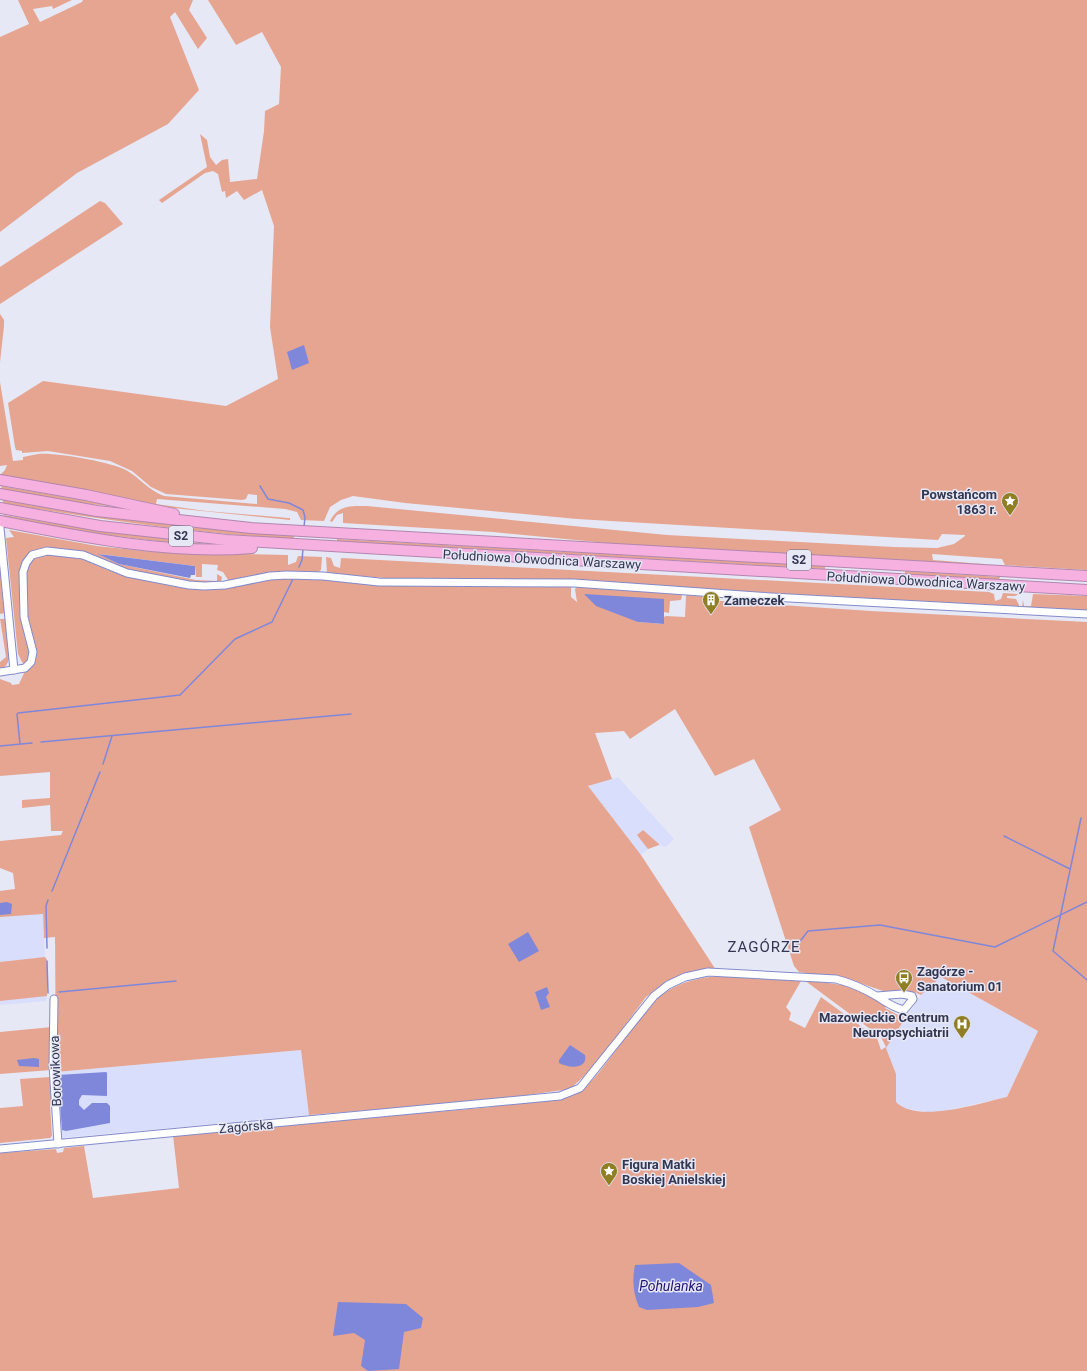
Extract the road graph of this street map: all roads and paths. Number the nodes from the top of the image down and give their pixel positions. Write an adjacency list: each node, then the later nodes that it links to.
1 (0, 480): 6 (highway)
2 (0, 494): 6 (highway, Południowa Obwodnica Warszawy / S2)
3 (0, 508): 7 (highway, Południowa Obwodnica Warszawy / S2)
4 (0, 521): 7 (highway)
5 (0, 528): 11 (street)
6 (251, 528): 8 (highway, Południowa Obwodnica Warszawy / S2)
7 (288, 545): 9 (highway, Południowa Obwodnica Warszawy / S2)
8 (1087, 576)
9 (1087, 590)
10 (1087, 614): 11 (street)
11 (14, 670): 12 (street)
12 (0, 672)
13 (877, 996): 15 (street, Zagórska)
14 (54, 999): 15 (street, Borowikowa)
15 (58, 1144): 16 (street, Zagórska)
16 (0, 1149)

